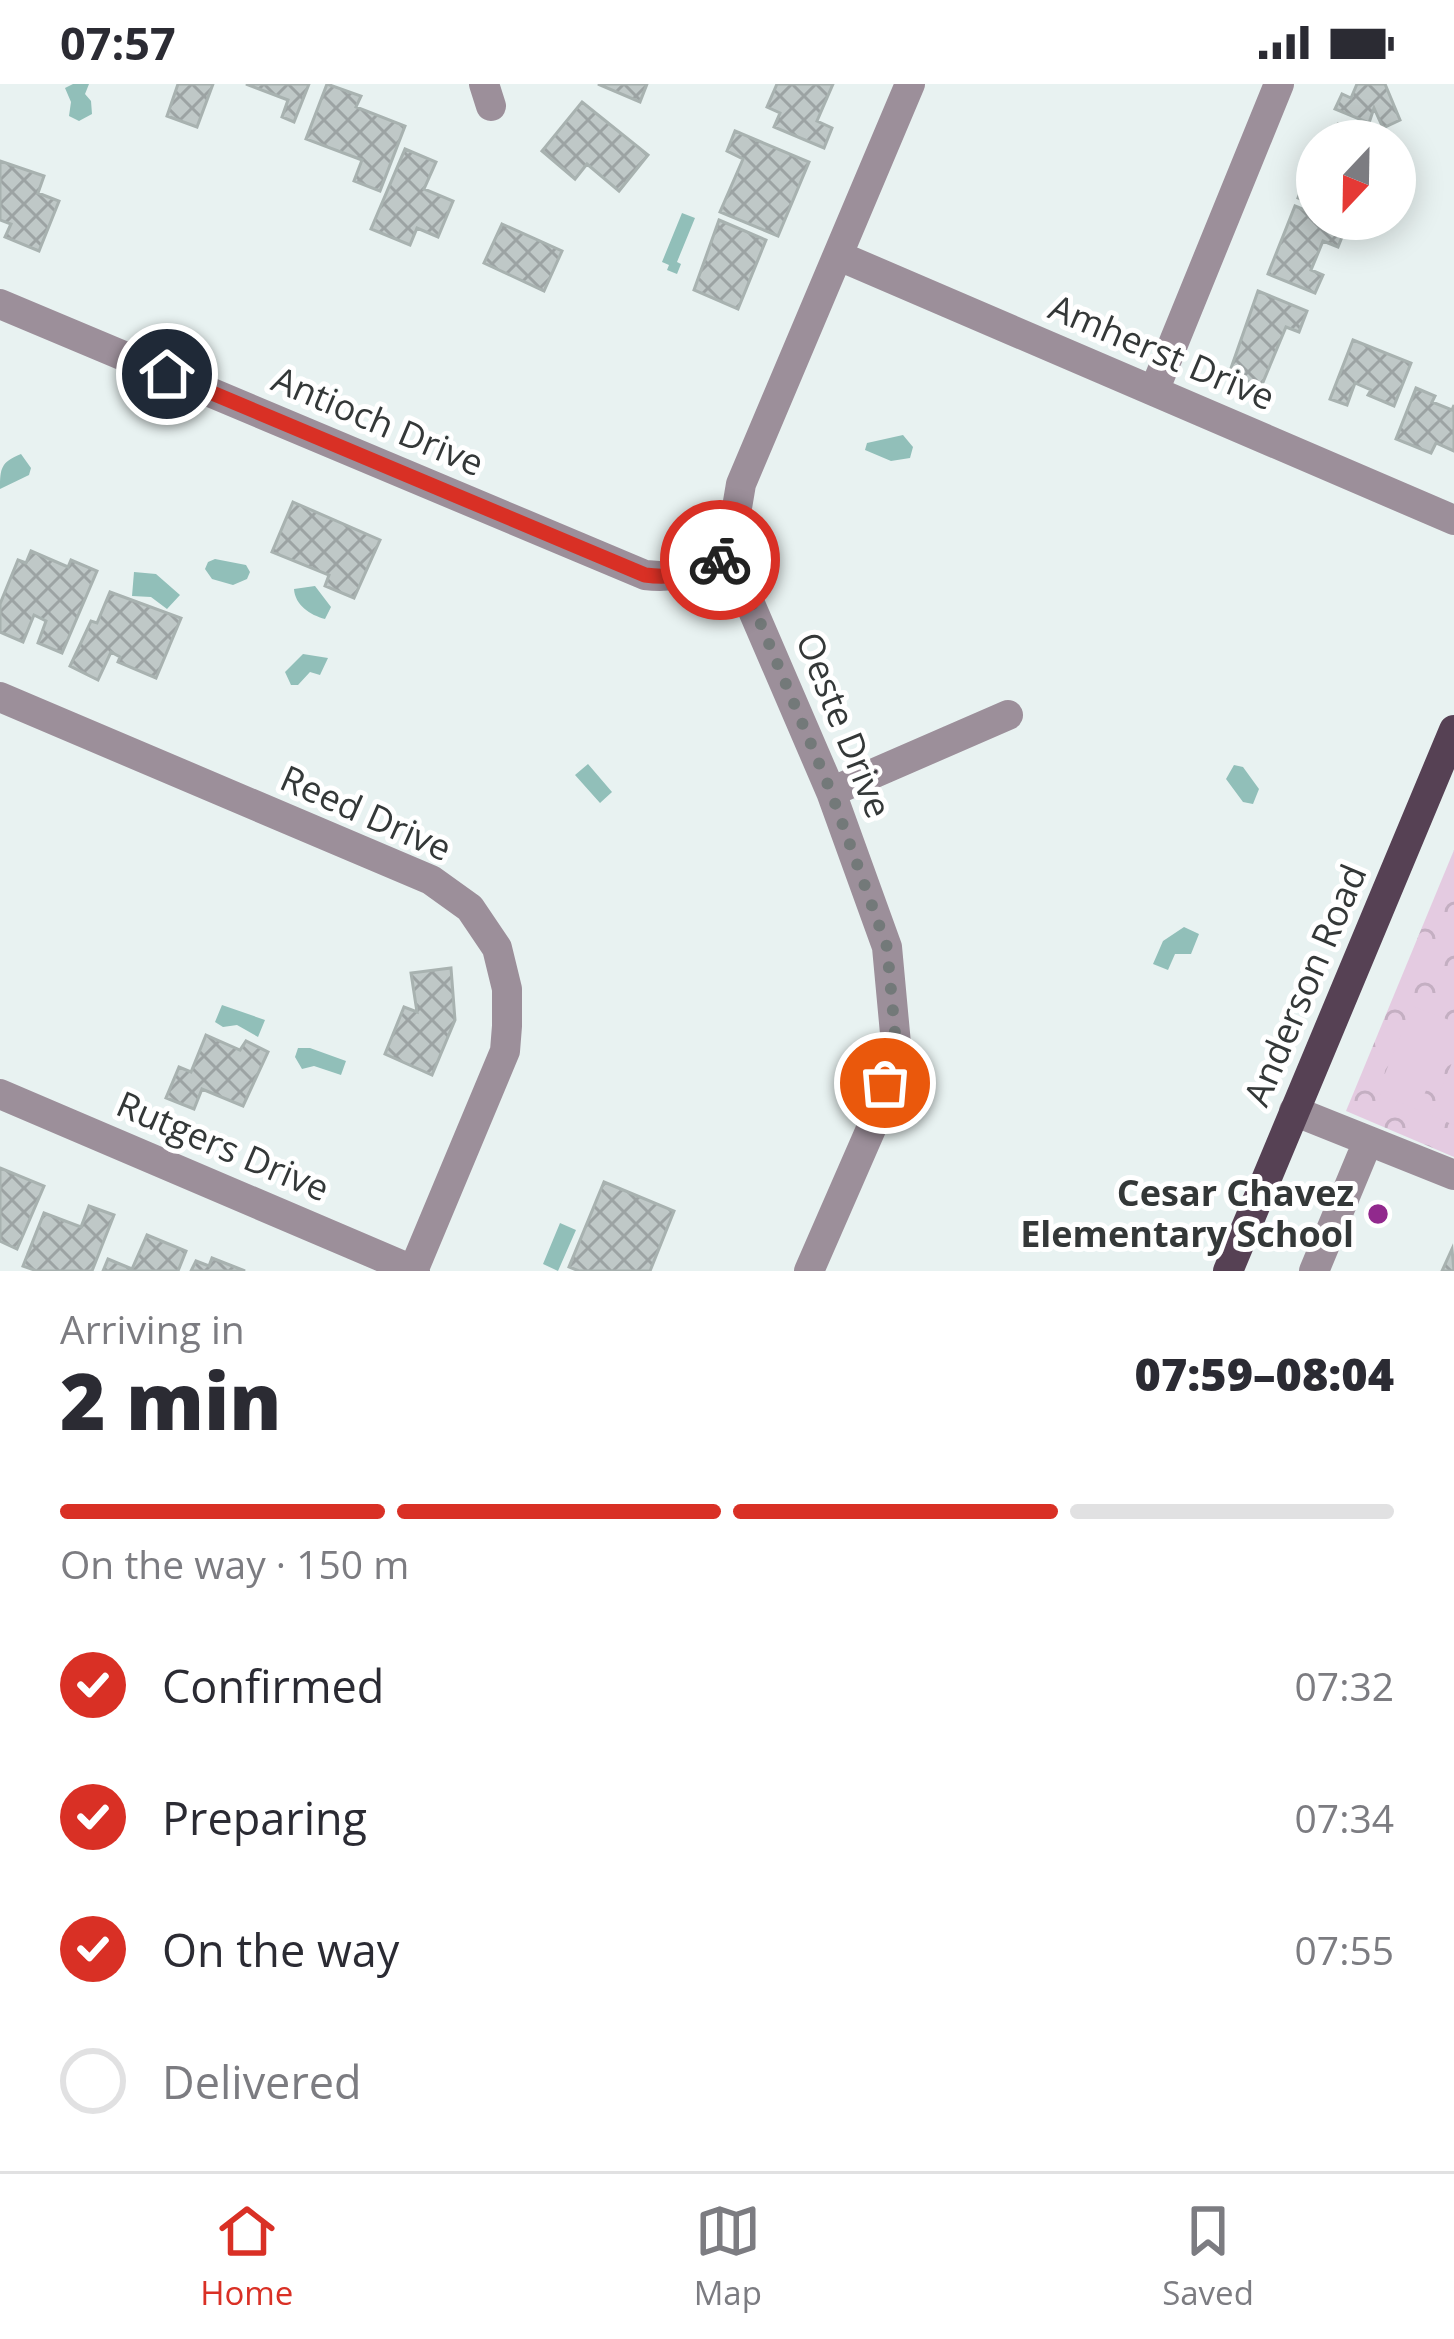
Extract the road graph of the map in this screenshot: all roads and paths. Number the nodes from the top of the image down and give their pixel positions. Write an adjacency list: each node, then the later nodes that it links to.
1 (910, 84): 3 (street)
2 (1279, 84): 5 (street)
3 (839, 256): 5 (street, Amherst Drive); 7 (street)
4 (0, 304): 7 (street, Antioch Drive)
5 (1154, 391): 6 (street, Amherst Drive)
6 (1454, 520)
7 (729, 555): 11 (street, Oeste Drive)
8 (0, 697): 16 (street, Reed Drive)
9 (1008, 715): 11 (street)
10 (1454, 730): 13 (main road, Anderson Road)
11 (831, 792): 17 (street, Oeste Drive)
12 (0, 1094): 16 (street, Rutgers Drive)
13 (1294, 1111): 14 (street); 18 (main road, Anderson Road)
14 (1368, 1141): 15 (street); 19 (street)
15 (1454, 1175)
16 (414, 1271)
17 (809, 1271)
18 (1228, 1271)
19 (1314, 1271)

